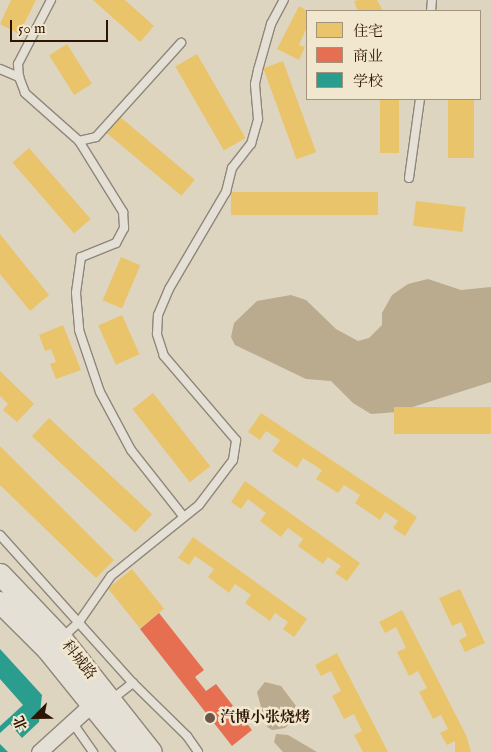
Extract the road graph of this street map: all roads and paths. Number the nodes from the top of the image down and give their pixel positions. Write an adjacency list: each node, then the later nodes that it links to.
1 (51, 0): 5 (lane)
2 (284, 0): 9 (lane)
3 (181, 42): 7 (lane)
4 (0, 69): 5 (lane)
5 (20, 77): 7 (lane)
6 (420, 100): 8 (lane)
7 (79, 142): 9 (lane)
8 (409, 178)
9 (184, 518): 13 (lane)
10 (0, 535): 13 (lane)
11 (0, 574): 14 (main road, 科城路)
12 (0, 602): 16 (main road, 科城路)
13 (79, 622): 14 (lane); 15 (lane)
14 (61, 638): 16 (main road, 科城路)
15 (133, 683): 16 (lane); 22 (lane)
16 (102, 702): 17 (street); 20 (main road, 科城路); 21 (main road, 科城路)
17 (72, 722): 18 (street); 19 (lane)
18 (39, 752)
19 (93, 752)
20 (130, 752)
21 (150, 752)
22 (198, 752)

